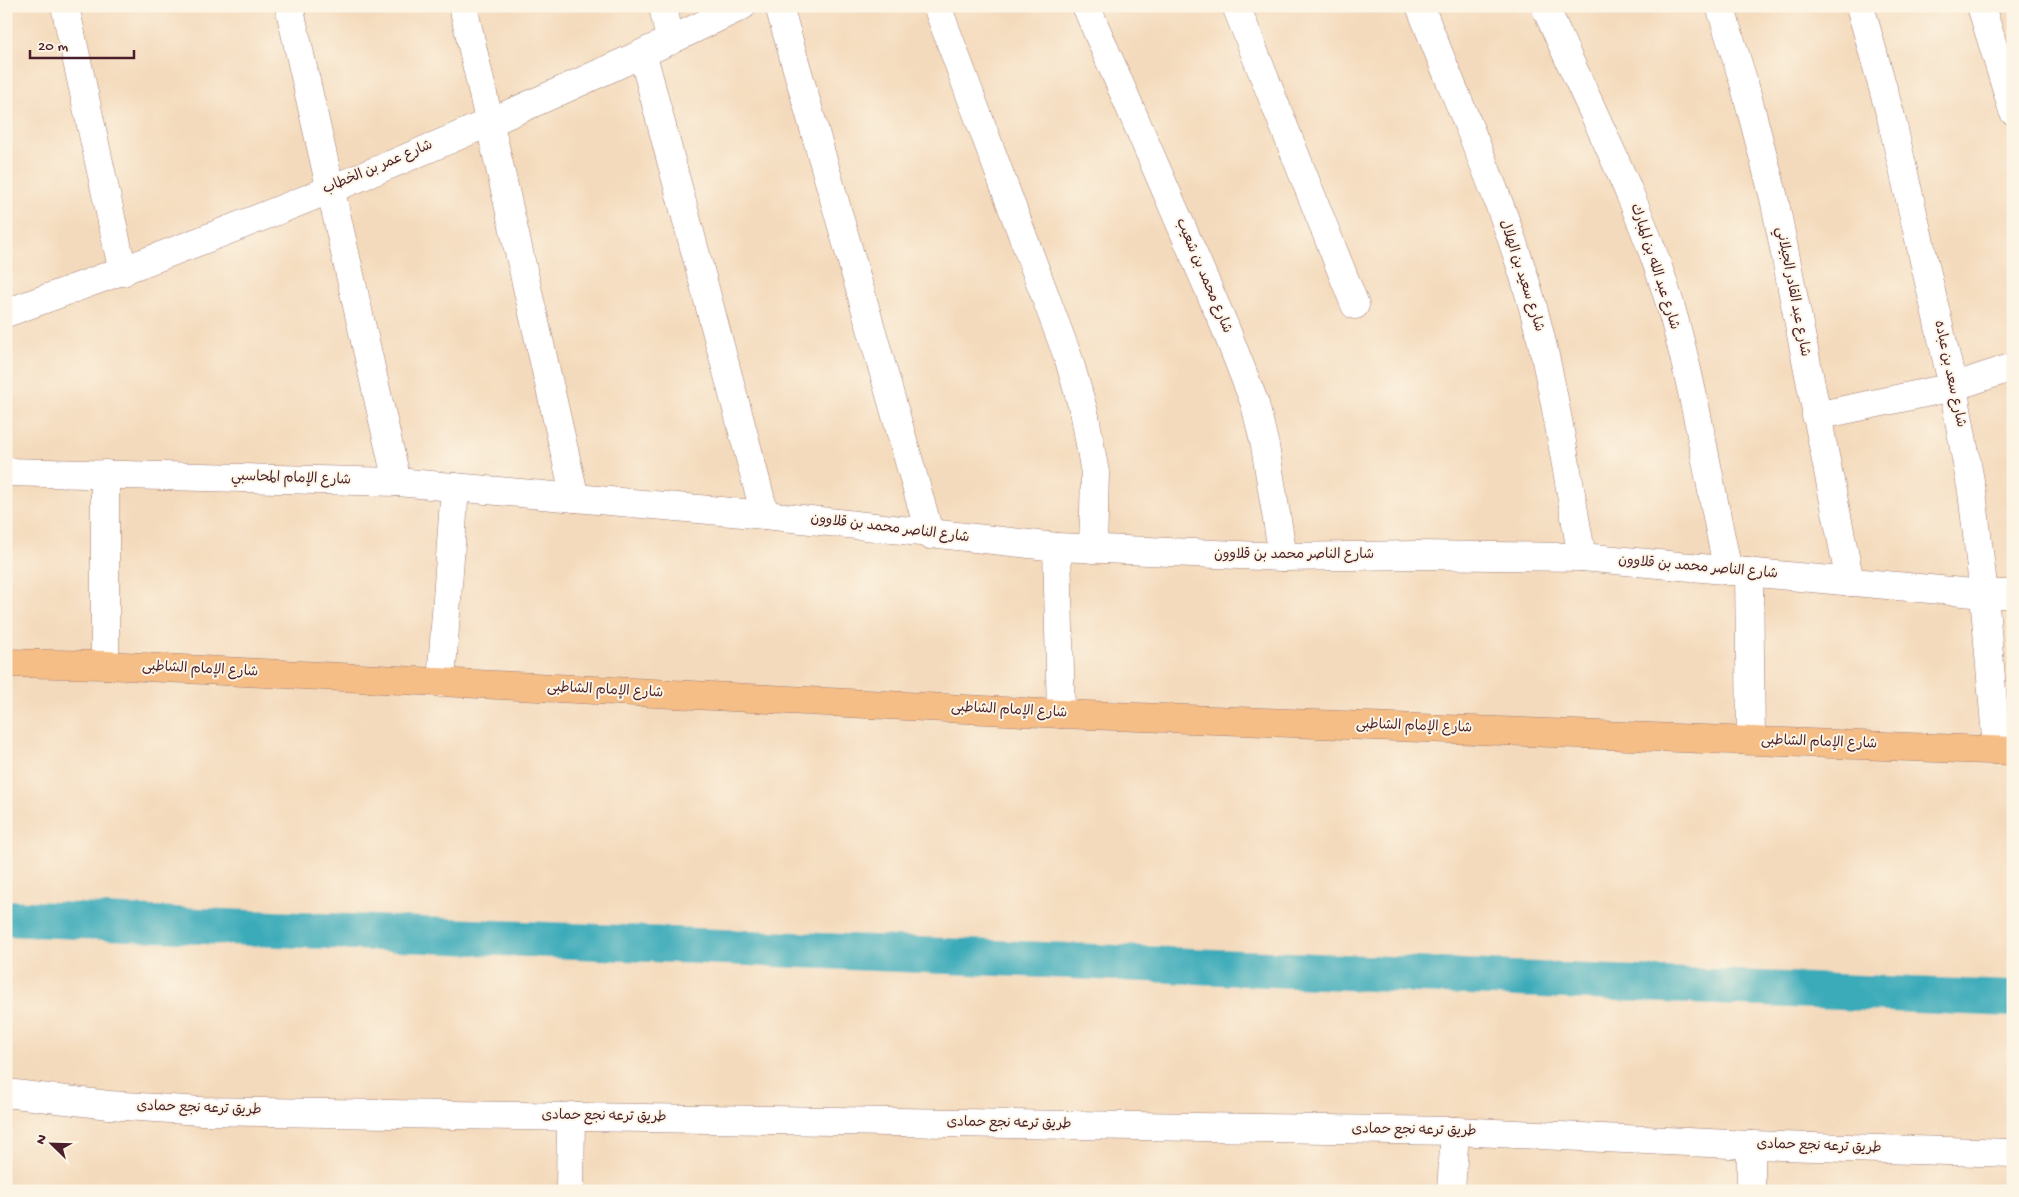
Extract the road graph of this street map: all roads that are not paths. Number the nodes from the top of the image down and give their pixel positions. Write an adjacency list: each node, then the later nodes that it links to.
1 (65, 6): 20 (street)
2 (289, 6): 19 (street)
3 (463, 6): 18 (street)
4 (663, 6): 15 (street)
5 (742, 6): 15 (street, شارع عمر بن الخطاب)
6 (779, 6): 32 (street)
7 (937, 6): 34 (street)
8 (1086, 6): 35 (street, شارع محمد بن شعيب)
9 (1236, 6): 21 (street)
10 (1420, 6): 36 (street, شارع سعيد بن الهلال)
11 (1545, 6): 37 (street, شارع عبد الله بن المبارك)
12 (1720, 6): 25 (street, شارع عبد القادر الجيلاني)
13 (1860, 6): 24 (street, شارع سعد بن عباده)
14 (1981, 6): 17 (street)
15 (670, 41): 16 (street, شارع عمر بن الخطاب)
16 (644, 55): 18 (street, شارع عمر بن الخطاب); 31 (street)
17 (2013, 110)
18 (489, 122): 19 (street, شارع عمر بن الخطاب); 30 (street)
19 (330, 188): 20 (street, شارع عمر بن الخطاب); 28 (street)
20 (123, 272): 22 (street, شارع عمر بن الخطاب)
21 (1356, 305)
22 (6, 314)
23 (2013, 367): 24 (street)
24 (1954, 388): 25 (street); 39 (street, شارع سعد بن عباده)
25 (1816, 416): 38 (street, شارع عبد القادر الجيلاني)
26 (6, 472): 27 (street, شارع الإمام المحاسبي)
27 (105, 474): 28 (street, شارع الإمام المحاسبي); 42 (street)
28 (397, 482): 29 (street, شارع الإمام المحاسبي)
29 (455, 487): 30 (street, شارع الإمام المحاسبي); 43 (street)
30 (575, 498): 31 (street, شارع الناصر محمد بن قلاوون)
31 (765, 515): 32 (street, شارع الناصر محمد بن قلاوون)
32 (930, 535): 33 (street, شارع الناصر محمد بن قلاوون)
33 (1057, 547): 34 (street, شارع الناصر محمد بن قلاوون); 44 (street)
34 (1093, 549): 35 (street, شارع الناصر محمد بن قلاوون)
35 (1283, 557): 36 (street, شارع الناصر محمد بن قلاوون)
36 (1582, 557): 37 (street, شارع الناصر محمد بن قلاوون)
37 (1738, 572): 38 (street, شارع الناصر محمد بن قلاوون); 45 (street, شارع عبد الله بن المبارك)
38 (1850, 582): 39 (street, شارع الناصر محمد بن قلاوون)
39 (1984, 594): 40 (street, شارع الناصر محمد بن قلاوون); 46 (street, شارع سعد بن عباده)
40 (2013, 594)
41 (6, 662): 42 (main road, شارع الإمام الشاطبى)
42 (105, 665): 43 (main road, شارع الإمام الشاطبى)
43 (441, 683): 44 (main road, شارع الإمام الشاطبى)
44 (1061, 714): 45 (main road, شارع الإمام الشاطبى)
45 (1750, 740): 46 (main road, شارع الإمام الشاطبى)
46 (2005, 750)
47 (6, 1093): 48 (street, طريق ترعه نجع حمادى)
48 (571, 1116): 49 (street, طريق ترعه نجع حمادى); 52 (street)
49 (1455, 1131): 50 (street, طريق ترعه نجع حمادى); 53 (street)
50 (1751, 1145): 51 (street, طريق ترعه نجع حمادى); 54 (street)
51 (2013, 1153)
52 (570, 1191)
53 (1451, 1191)
54 (1751, 1191)

